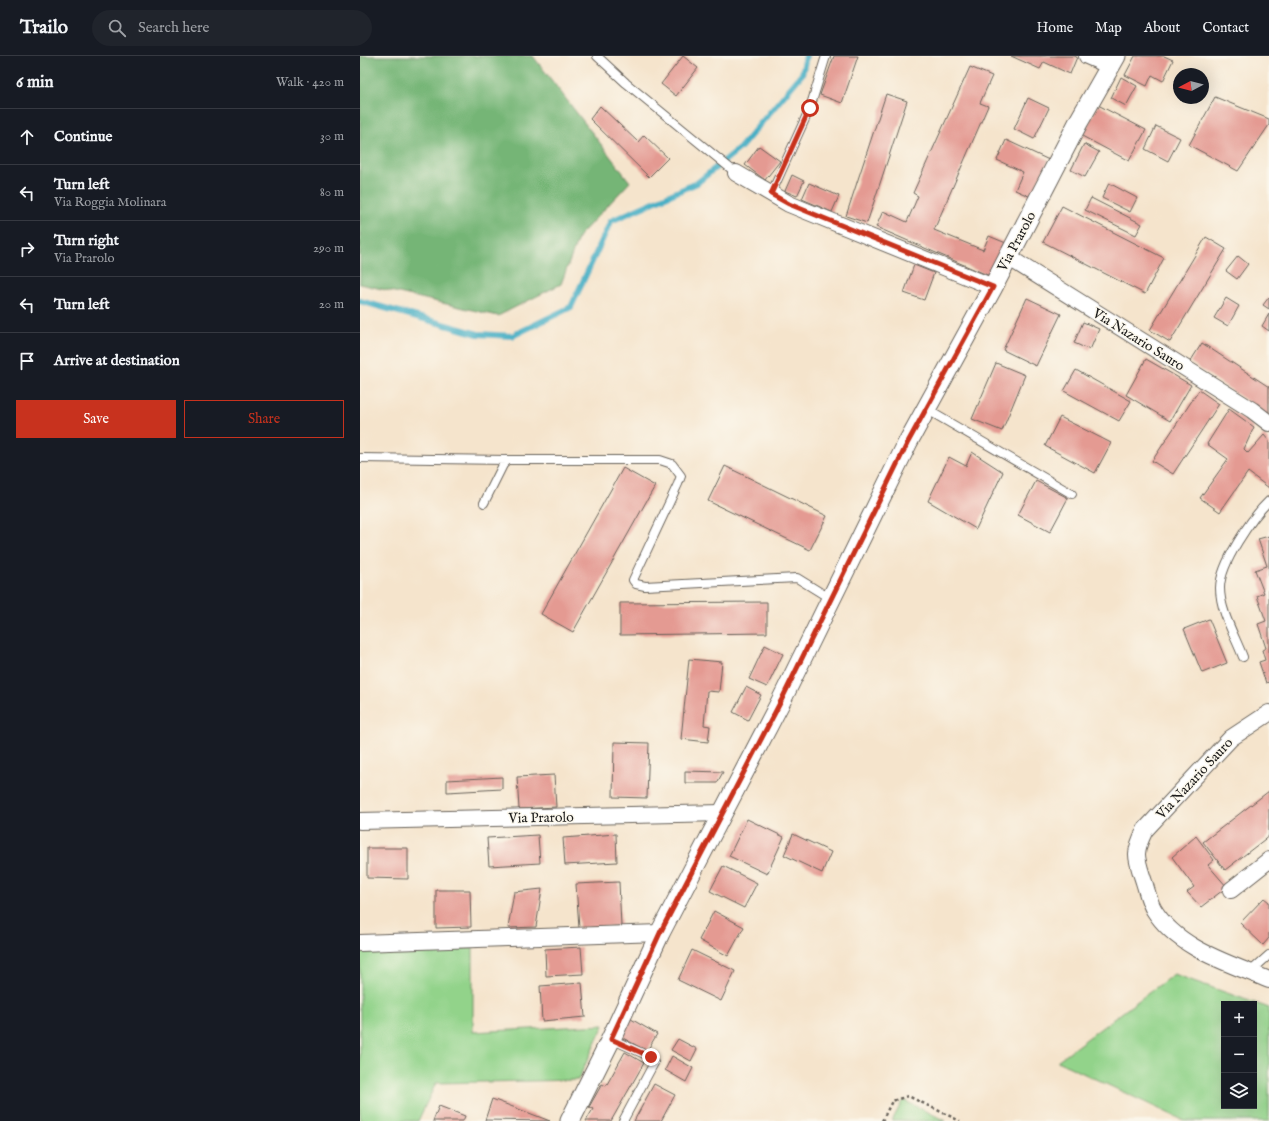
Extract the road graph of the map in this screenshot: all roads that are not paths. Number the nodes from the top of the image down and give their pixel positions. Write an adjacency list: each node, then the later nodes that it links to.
1 (597, 56): 5 (lane)
2 (826, 56): 6 (lane)
3 (1087, 56): 4 (street)
4 (1113, 61): 7 (street, Via Prarolo)
5 (736, 173): 6 (street)
6 (771, 194): 8 (street)
7 (1008, 257): 8 (street, Via Prarolo); 10 (street, Via Nazario Sauro)
8 (993, 287): 9 (street, Via Prarolo)
9 (926, 409): 13 (lane); 16 (street, Via Prarolo)
10 (1269, 423)
11 (360, 458): 12 (lane)
12 (508, 460): 15 (lane); 16 (lane)
13 (1072, 494)
14 (1269, 501): 17 (lane)
15 (484, 503)
16 (831, 599): 19 (street, Via Prarolo)
17 (1244, 657)
18 (1269, 713): 26 (street, Via Nazario Sauro)
19 (723, 813): 20 (street, Via Prarolo); 23 (street, Via Prarolo)
20 (360, 821)
21 (1269, 860): 22 (street)
22 (1231, 890)
23 (660, 933): 24 (street); 28 (street, Via Prarolo)
24 (360, 943)
25 (1269, 955): 26 (lane)
26 (1250, 972): 27 (street)
27 (1269, 980)
28 (611, 1039): 29 (street, Via Prarolo); 30 (lane)
29 (570, 1121)
30 (624, 1121)

